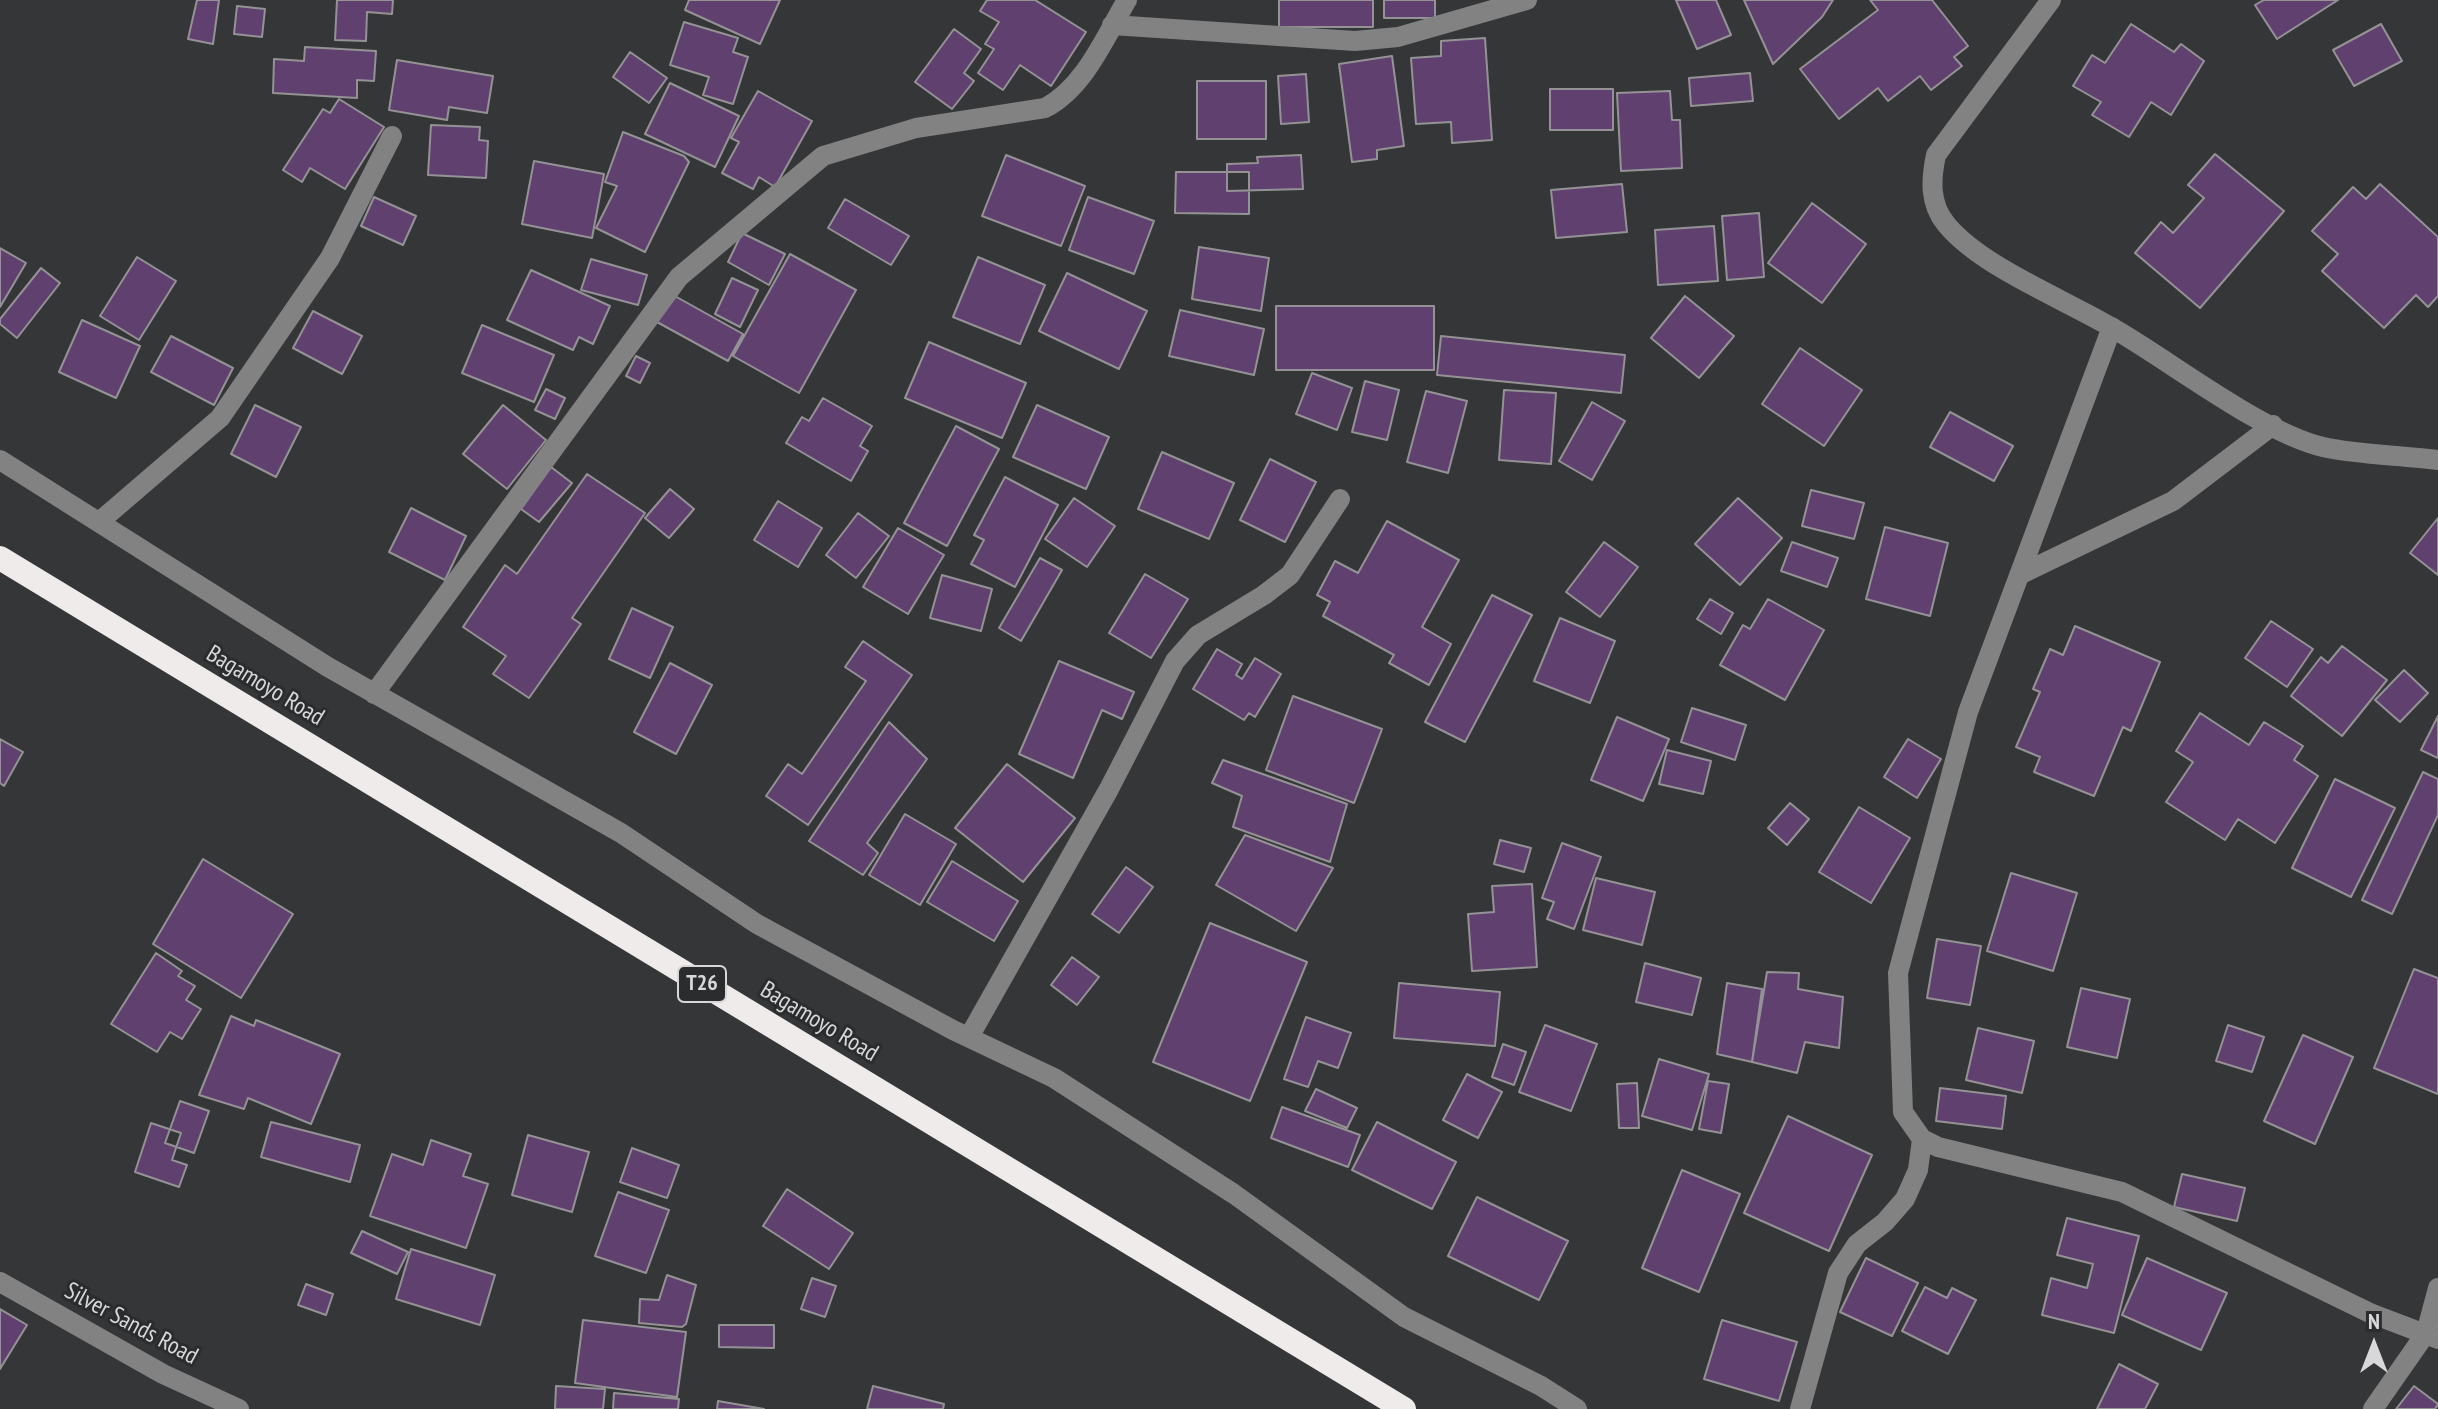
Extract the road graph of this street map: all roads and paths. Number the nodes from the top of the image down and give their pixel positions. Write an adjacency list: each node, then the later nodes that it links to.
1 (1127, 0): 4 (street)
2 (1527, 0): 4 (street)
3 (2051, 0): 6 (street)
4 (1112, 25): 14 (street)
5 (392, 136): 11 (street)
6 (2112, 327): 7 (street); 13 (street)
7 (2273, 425): 9 (street); 13 (street)
8 (0, 460): 11 (street)
9 (2438, 460)
10 (1340, 499): 15 (street)
11 (99, 522): 14 (street)
12 (0, 558): 21 (highway, Bagamoyo Road / T26)
13 (2019, 575): 16 (street)
14 (374, 694): 15 (street)
15 (969, 1037): 22 (street)
16 (1922, 1139): 19 (street); 23 (street)
17 (0, 1282): 20 (street, Silver Sands Road)
18 (2438, 1288): 19 (street)
19 (2432, 1336): 24 (street)
20 (239, 1409)
21 (1404, 1409)
22 (1577, 1409)
23 (1800, 1409)
24 (2373, 1409)

